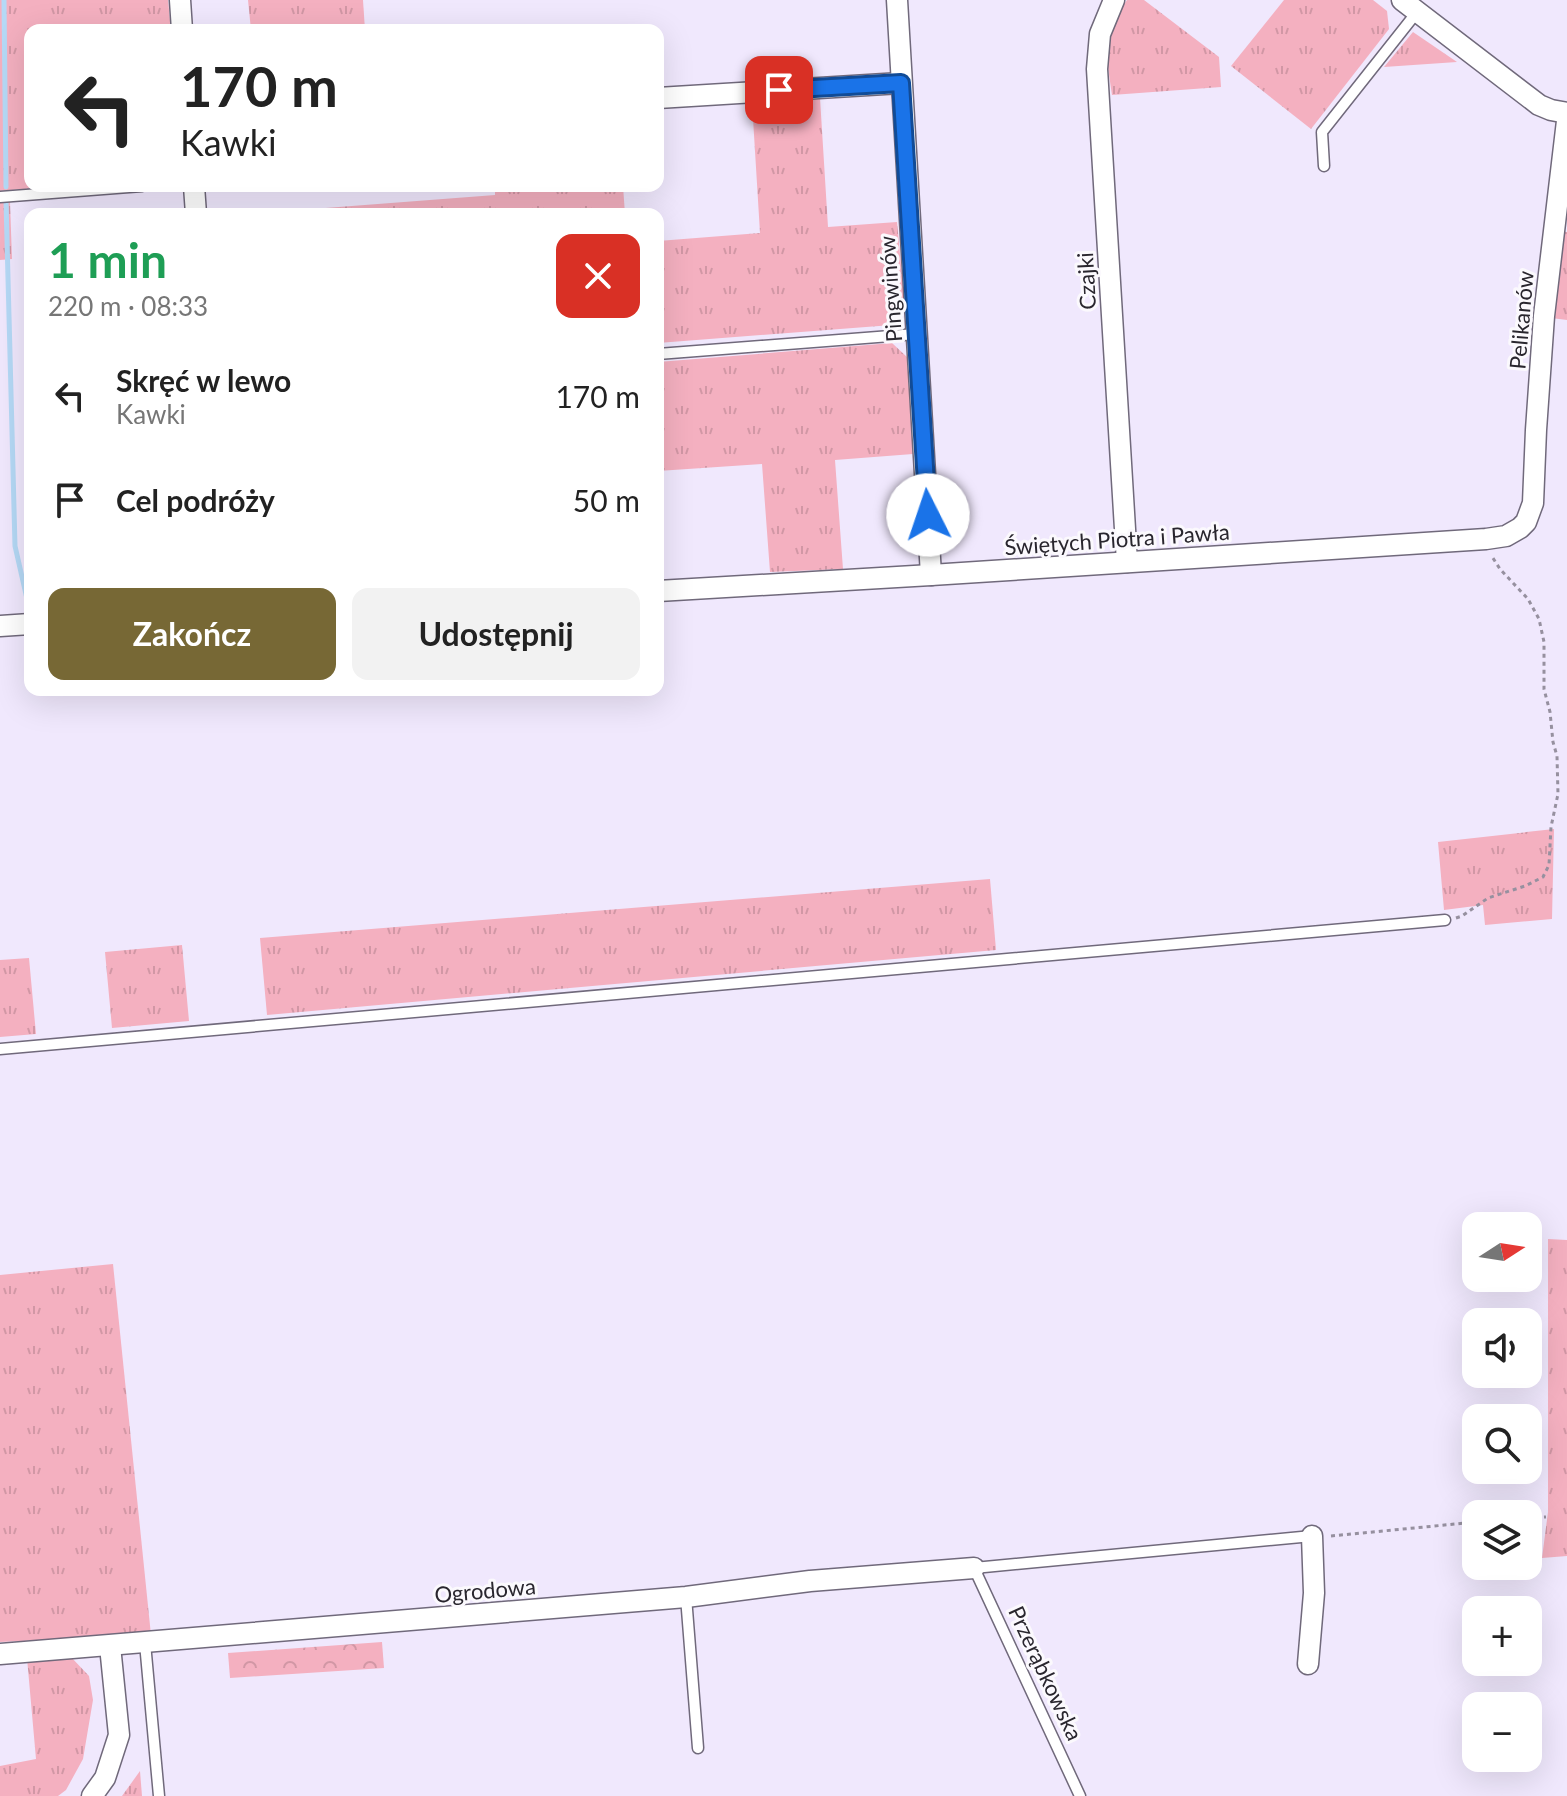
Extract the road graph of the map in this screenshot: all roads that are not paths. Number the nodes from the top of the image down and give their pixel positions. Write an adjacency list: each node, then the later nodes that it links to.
1 (180, 0): 5 (street)
2 (897, 0): 6 (street, Pingwinów)
3 (1114, 0): 16 (street, Czajki)
4 (1410, 6): 8 (street); 10 (lane)
5 (182, 24)
6 (901, 83): 7 (street); 13 (street, Pingwinów)
7 (664, 98)
8 (1567, 113)
9 (1567, 121): 15 (street, Pelikanów)
10 (1324, 166)
11 (65, 192): 12 (lane)
12 (0, 197)
13 (916, 334): 14 (lane); 17 (street, Pingwinów)
14 (664, 354)
15 (1526, 522): 16 (street, Świętych Piotra i Pawła)
16 (1127, 562): 17 (street, Świętych Piotra i Pawła)
17 (931, 575): 18 (street, Świętych Piotra i Pawła)
18 (664, 591)
19 (24, 624): 20 (street)
20 (0, 626)
21 (1445, 920): 22 (lane)
22 (0, 1049)
23 (1312, 1536): 24 (lane); 29 (street)
24 (974, 1568): 25 (street, Ogrodowa); 33 (lane, Przerąbkowska)
25 (686, 1597): 26 (street, Ogrodowa); 30 (lane)
26 (145, 1643): 27 (street, Ogrodowa); 32 (lane)
27 (110, 1646): 28 (street, Ogrodowa); 31 (street)
28 (0, 1654)
29 (1308, 1664)
30 (698, 1748)
31 (92, 1796)
32 (159, 1796)
33 (1080, 1796)

